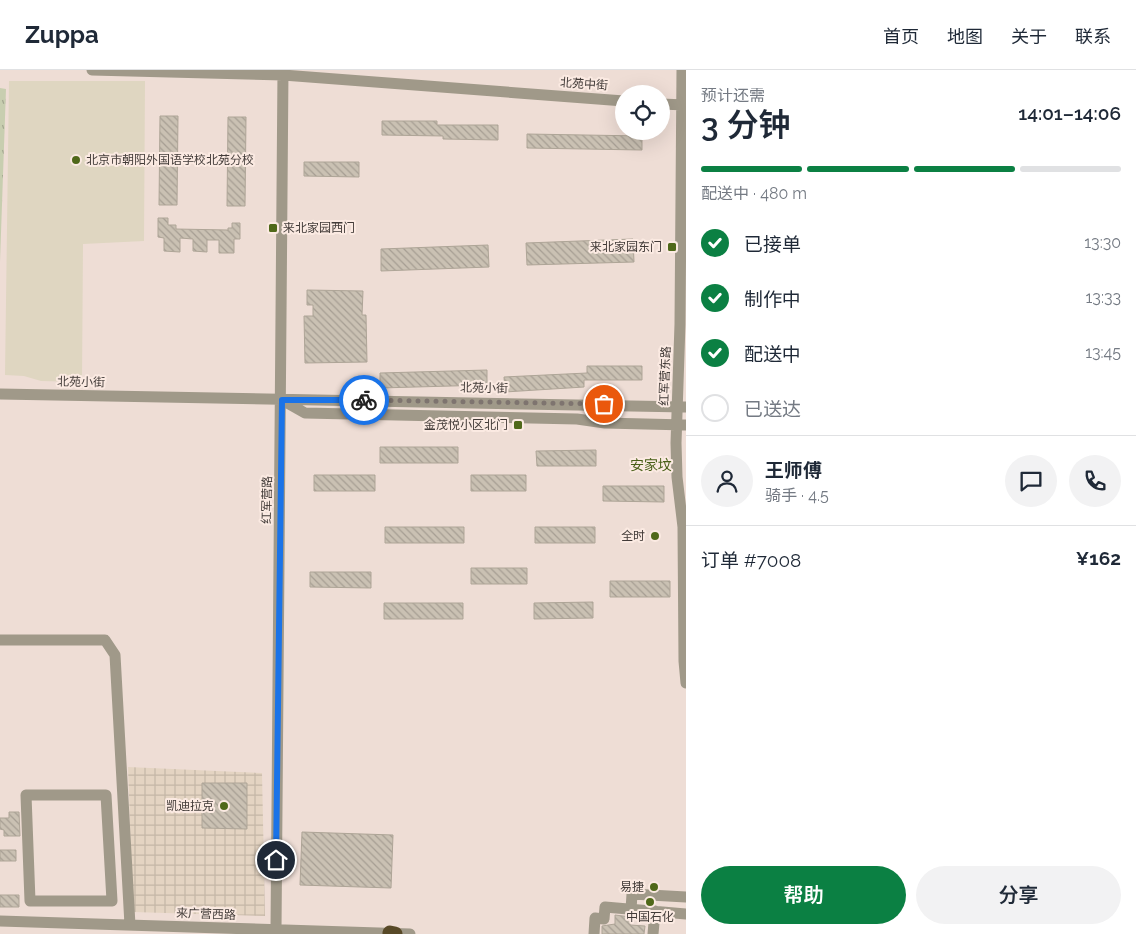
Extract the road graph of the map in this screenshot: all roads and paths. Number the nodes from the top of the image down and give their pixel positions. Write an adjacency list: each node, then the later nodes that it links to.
1 (92, 70): 3 (street, 北苑中街)
2 (682, 70): 6 (street, 红军营东路)
3 (283, 72): 4 (street, 北苑中街); 8 (street, 红军营路)
4 (615, 100)
5 (670, 104): 6 (street)
6 (684, 105): 9 (street, 红军营东路)
7 (0, 394): 8 (street, 北苑小街)
8 (282, 400): 9 (street, 北苑小街); 10 (street, 北苑小街); 22 (street, 红军营路)
9 (682, 407): 10 (street, 红军营东路)
10 (682, 425): 12 (street, 红军营东路)
11 (0, 640): 21 (street)
12 (685, 640): 13 (street, 红军营东路)
13 (686, 683)
14 (686, 897): 16 (street)
15 (68, 901): 15 (street); 20 (street)
16 (631, 910): 17 (street); 25 (street)
17 (655, 911): 18 (street); 26 (street)
18 (686, 914)
19 (0, 921): 20 (street, 来广营西路)
20 (68, 923): 21 (street, 来广营西路)
21 (130, 924): 22 (street, 来广营西路)
22 (276, 930): 23 (street, 来广营西路)
23 (393, 933): 24 (street, 来广营西路)
24 (410, 934)
25 (594, 934)
26 (653, 934)

